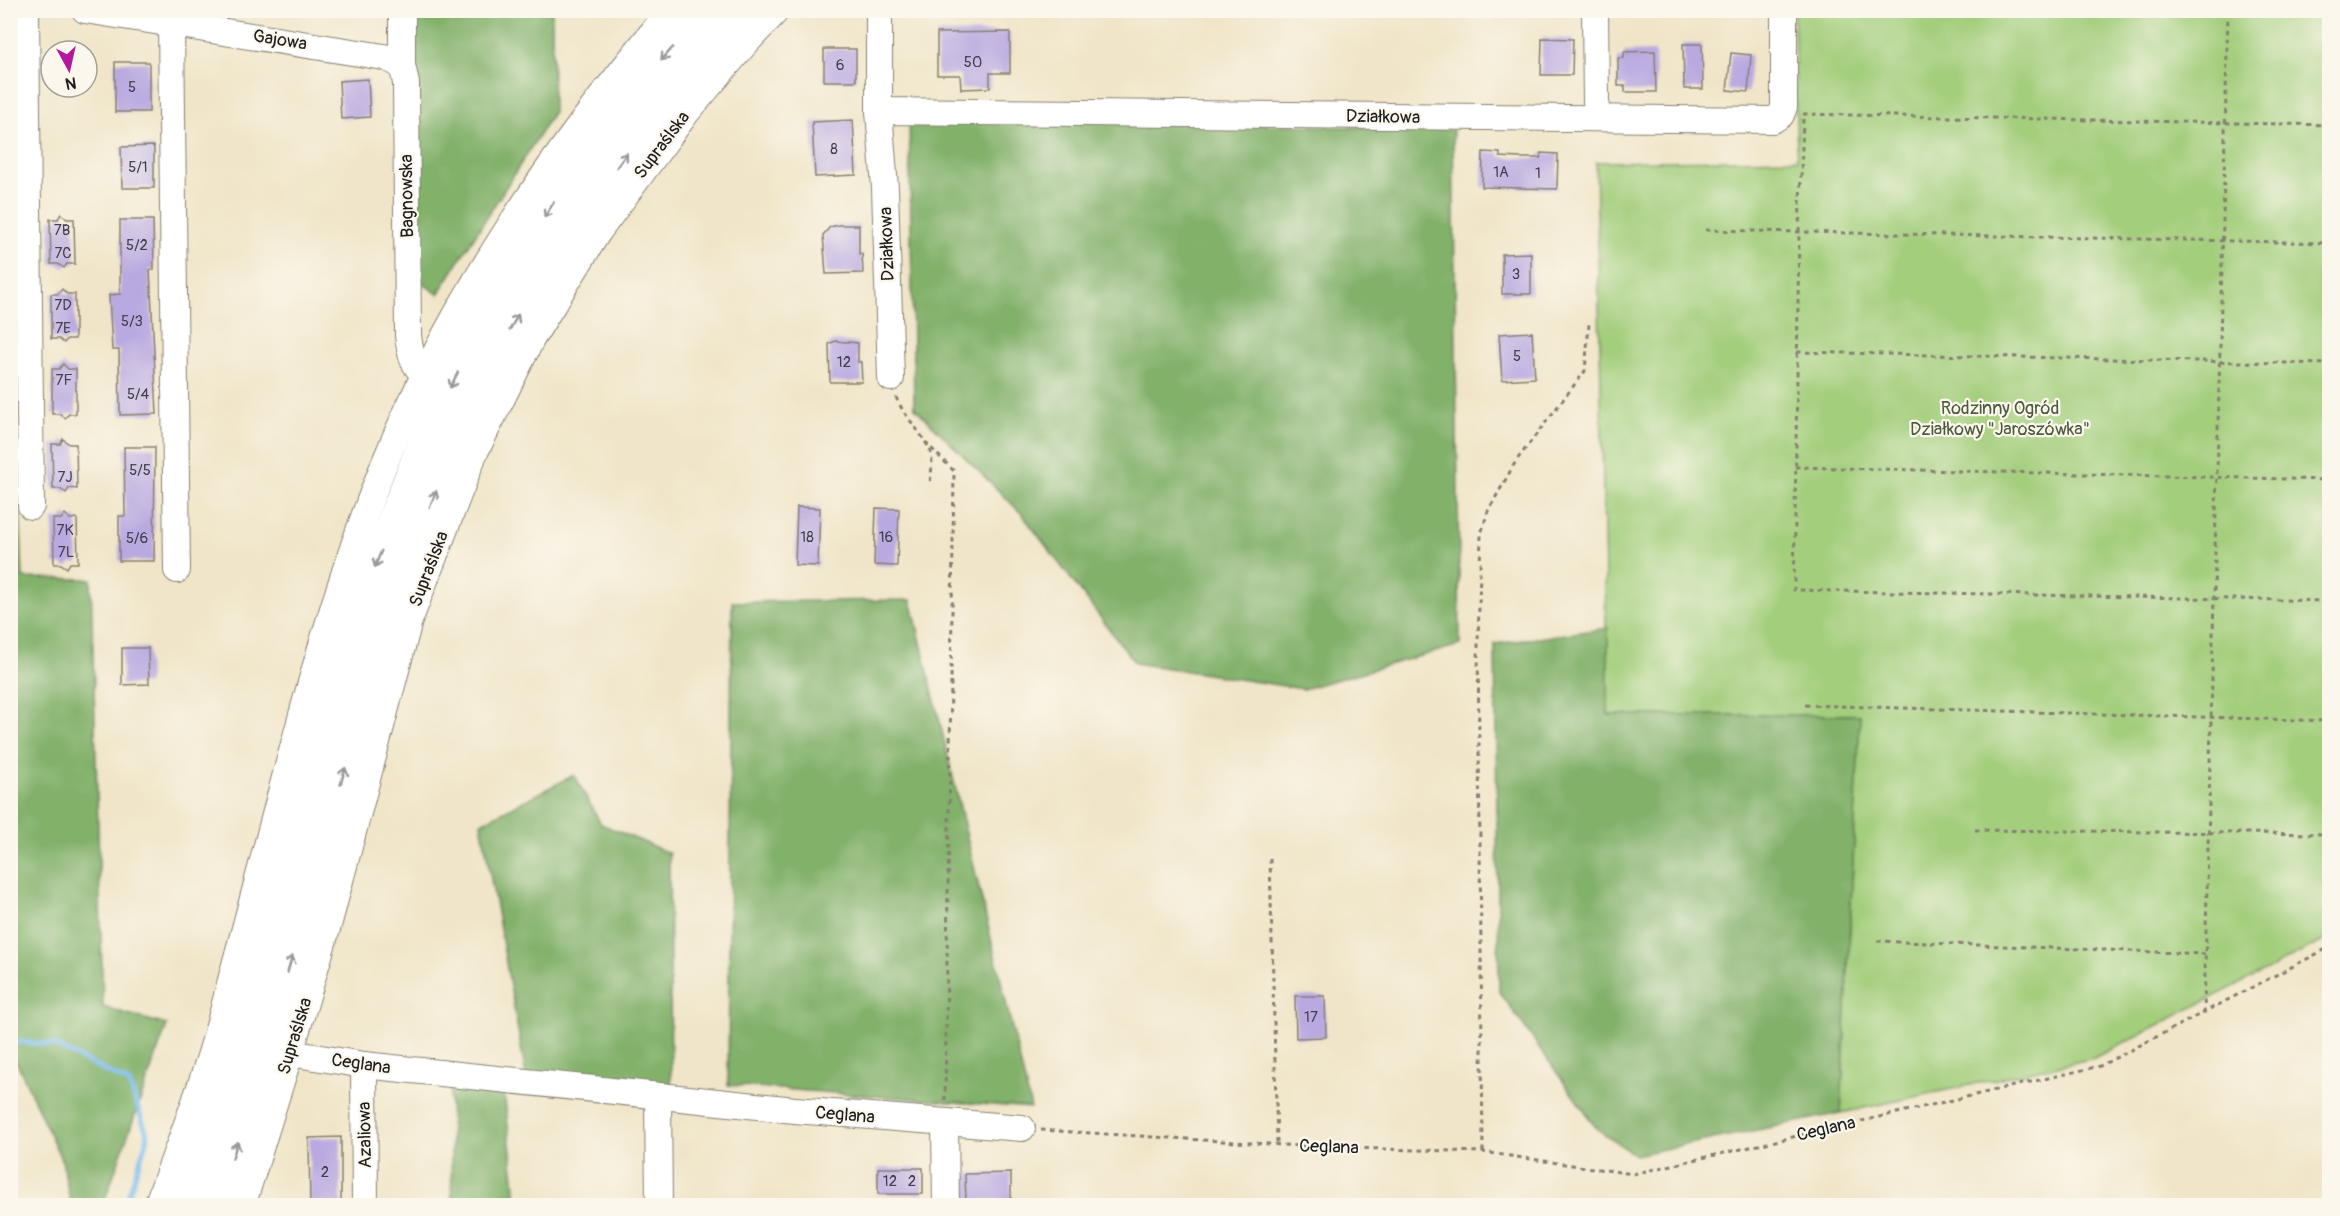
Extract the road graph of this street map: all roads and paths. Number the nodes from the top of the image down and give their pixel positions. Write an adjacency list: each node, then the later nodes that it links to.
1 (26, 10): 35 (street)
2 (402, 10): 13 (street, Bagnowska)
3 (671, 10): 28 (street)
4 (705, 10): 58 (main road, one-way to 58)
5 (745, 10): 59 (main road, one-way to 5)
6 (777, 10): 50 (street, Supraślska)
7 (879, 10): 16 (street, Działkowa)
8 (1595, 10): 14 (street)
9 (1784, 10): 16 (street, Działkowa)
10 (2228, 10): 18 (path)
11 (95, 11): 12 (street, Gajowa)
12 (171, 23): 13 (street, Gajowa); 36 (street)
13 (402, 65): 28 (street, Bagnowska)
14 (1596, 102)
15 (1803, 103): 17 (path)
16 (879, 111): 29 (street, Działkowa)
17 (1803, 114): 18 (path); 21 (path)
18 (2225, 123): 19 (path); 22 (path)
19 (2330, 126)
20 (1706, 230): 21 (path)
21 (1799, 231): 22 (path); 25 (path)
22 (2222, 240): 23 (path); 26 (path)
23 (2330, 243)
24 (1589, 324): 56 (path)
25 (1797, 352): 26 (path); 31 (path)
26 (2219, 362): 27 (path); 32 (path)
27 (2330, 364)
28 (425, 376): 57 (street)
29 (891, 378): 30 (path)
30 (926, 442): 34 (path); 53 (path)
31 (1795, 467): 32 (path); 37 (path)
32 (2217, 478): 33 (path); 37 (path)
33 (2330, 480)
34 (930, 483)
35 (31, 506)
36 (177, 570)
37 (2214, 600): 38 (path); 40 (path)
38 (2330, 601)
39 (1805, 705): 40 (path)
40 (2211, 719): 41 (path); 43 (path)
41 (2330, 721)
42 (1975, 830): 43 (path)
43 (2208, 832): 44 (path); 48 (path)
44 (2330, 834)
45 (1269, 859): 55 (path)
46 (1877, 941): 48 (path)
47 (2330, 947): 49 (path, Ceglana)
48 (2205, 954): 49 (path)
49 (2204, 1014): 56 (path, Ceglana)
50 (291, 1053): 51 (street, Ceglana); 60 (street, Supraślska)
51 (364, 1065): 52 (street, Ceglana); 61 (street, Azaliowa)
52 (658, 1096): 53 (street, Ceglana); 62 (street)
53 (945, 1123): 54 (street, Ceglana); 63 (street)
54 (1022, 1128): 55 (path, Ceglana)
55 (1277, 1144): 56 (path, Ceglana)
56 (1483, 1152)
57 (157, 1206)
58 (183, 1206)
59 (215, 1206)
60 (242, 1206)
61 (366, 1206)
62 (659, 1206)
63 (946, 1206)

